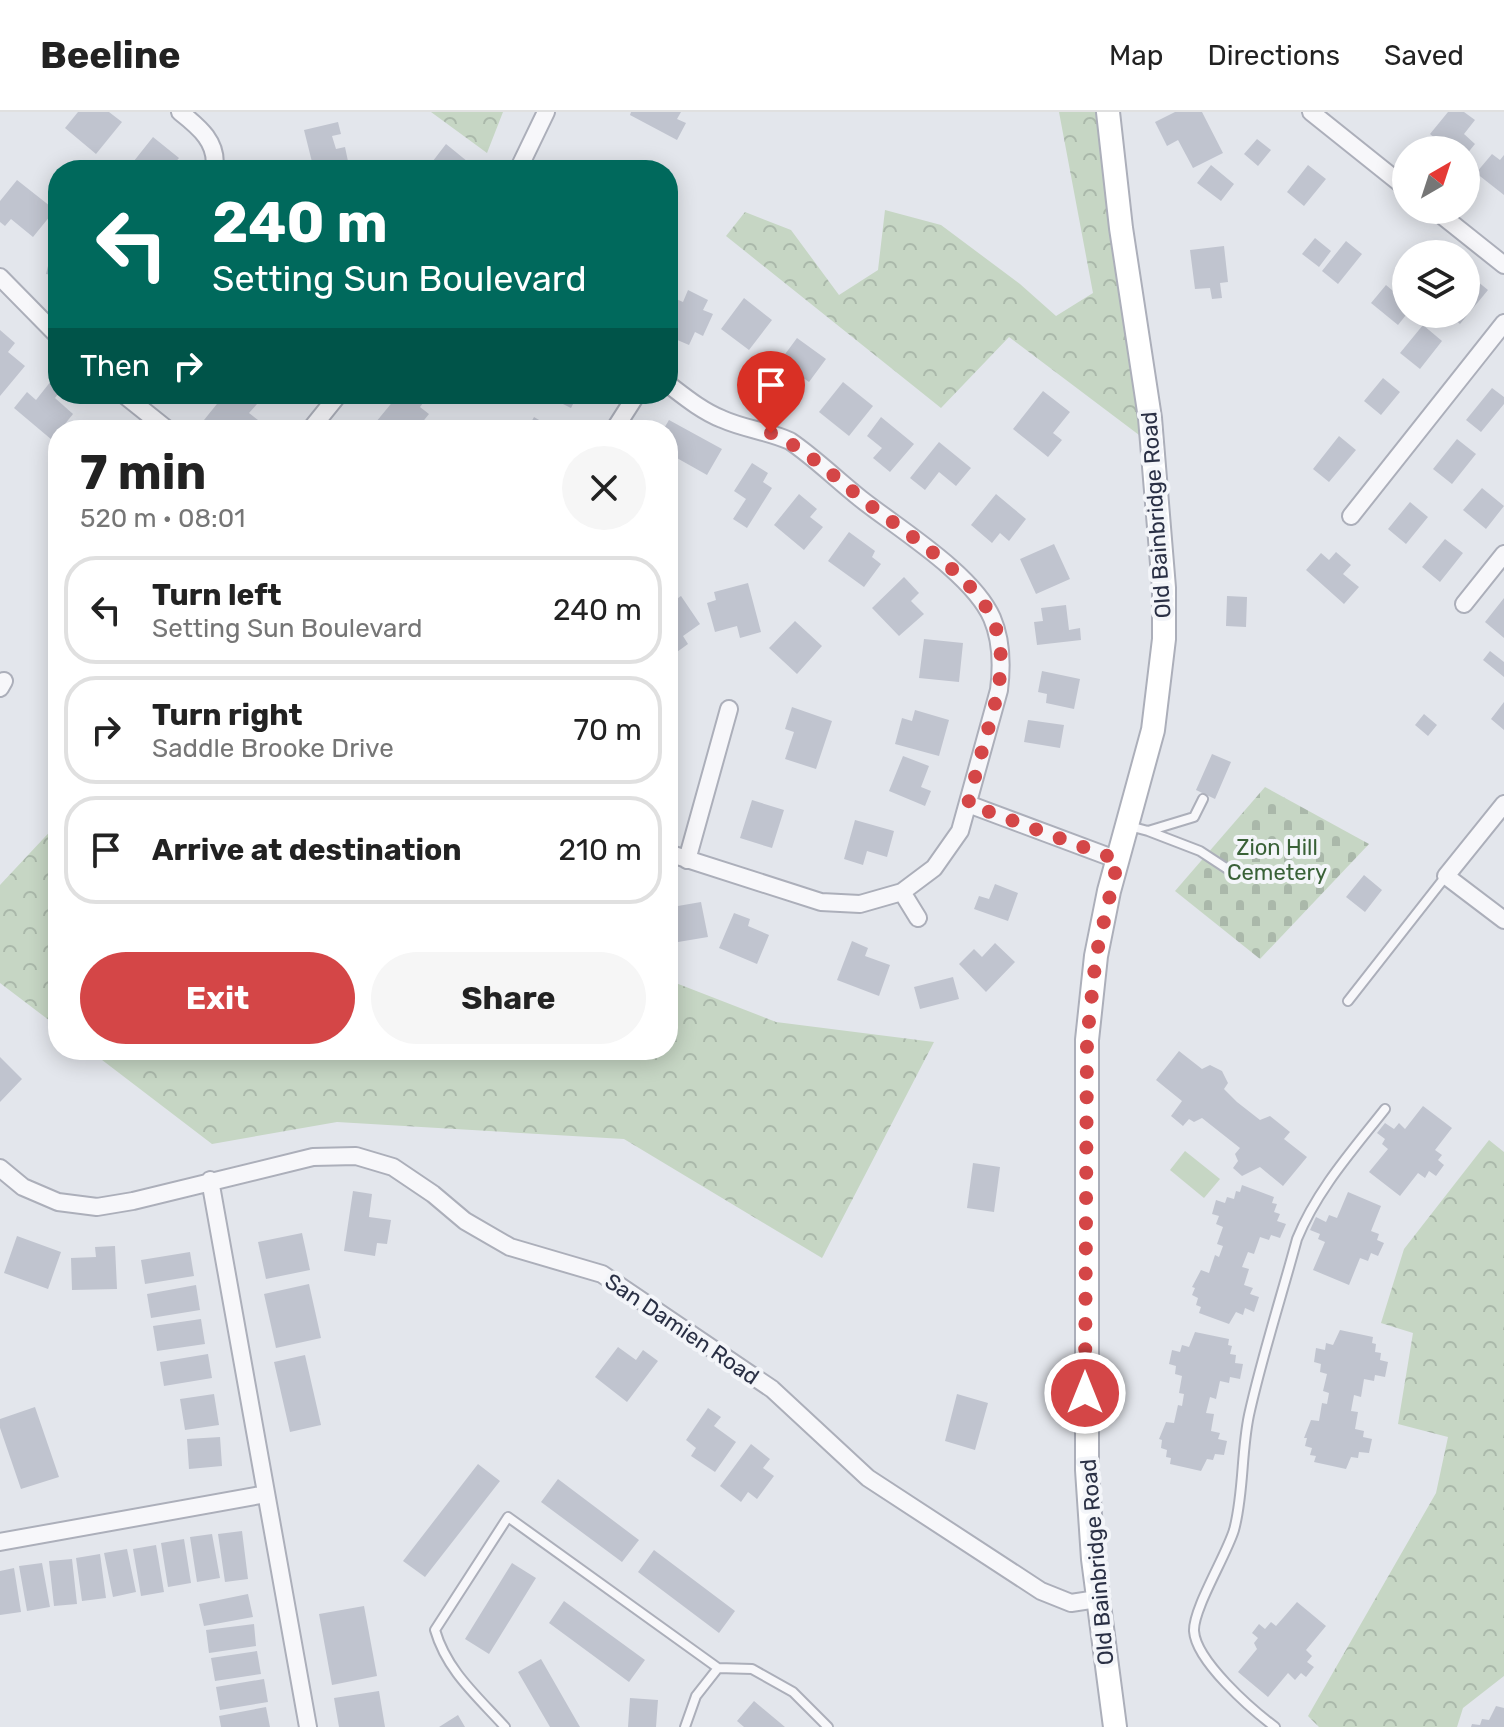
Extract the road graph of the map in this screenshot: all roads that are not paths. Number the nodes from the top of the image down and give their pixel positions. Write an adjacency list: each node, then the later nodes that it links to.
1 (180, 112): 5 (street)
2 (546, 112): 6 (street)
3 (1108, 112): 25 (main road, Old Bainbridge Road)
4 (1311, 112): 7 (street)
5 (213, 160)
6 (523, 160)
7 (1392, 177)
8 (1453, 224): 9 (street)
9 (1504, 265)
10 (0, 277): 12 (street)
11 (1504, 323): 18 (street)
12 (48, 326)
13 (678, 391): 23 (street)
14 (136, 404): 16 (street)
15 (331, 404): 17 (street)
16 (156, 420)
17 (318, 420)
18 (1351, 516)
19 (1504, 554): 20 (street)
20 (1464, 604)
21 (729, 709): 27 (street)
22 (1203, 799): 25 (lane)
23 (968, 804): 28 (street); 31 (street)
24 (1504, 804): 30 (street)
25 (1138, 828): 28 (main road, Old Bainbridge Road); 29 (lane)
26 (678, 857): 27 (street)
27 (687, 860): 31 (street)
28 (1118, 860): 40 (main road, Old Bainbridge Road)
29 (1232, 872)
30 (1446, 876): 33 (street); 34 (lane)
31 (902, 892): 32 (street)
32 (918, 918)
33 (1504, 920)
34 (1348, 1001)
35 (1385, 1109): 47 (lane)
36 (0, 1168): 37 (street, San Damien Road)
37 (210, 1180): 38 (street); 40 (street, San Damien Road)
38 (266, 1494): 39 (street); 42 (street)
39 (0, 1541)
40 (1097, 1599): 46 (main road, Old Bainbridge Road)
41 (718, 1668): 43 (lane); 44 (lane); 45 (lane)
42 (308, 1727)
43 (505, 1727)
44 (685, 1727)
45 (828, 1727)
46 (1115, 1727)
47 (1275, 1727)

